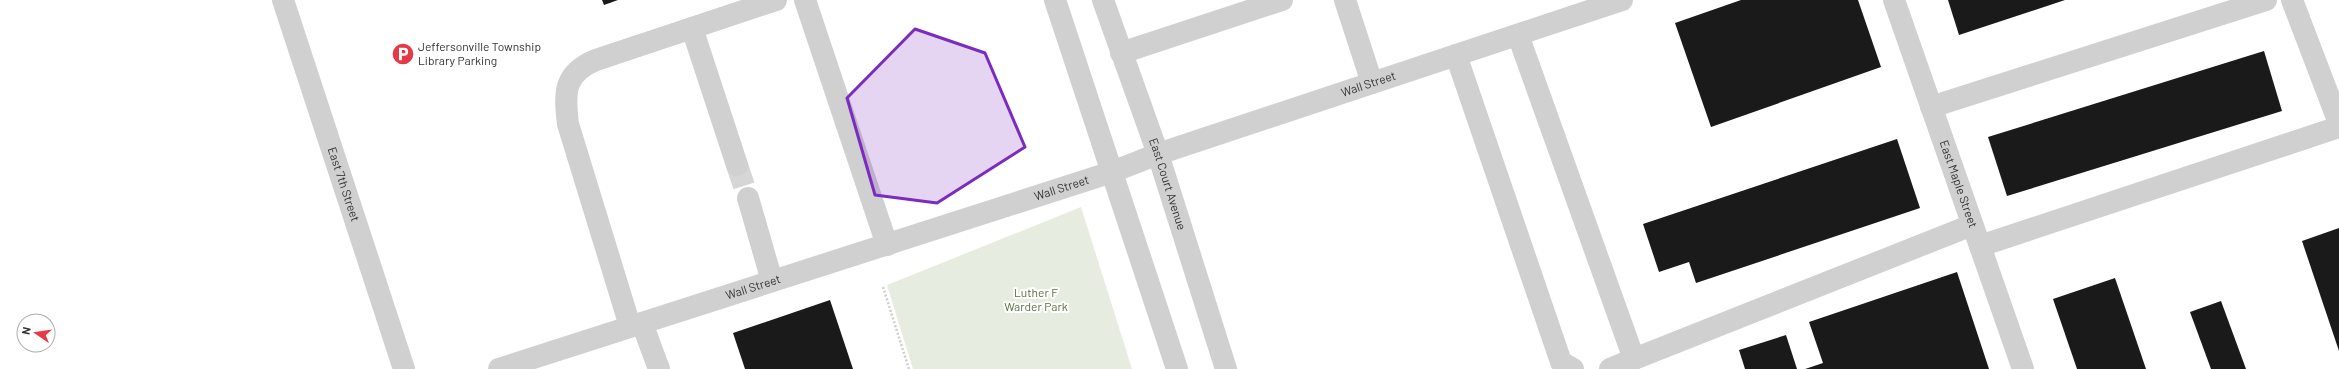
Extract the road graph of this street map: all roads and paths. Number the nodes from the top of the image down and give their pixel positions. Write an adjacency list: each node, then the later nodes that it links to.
1 (283, 0): 31 (street, East 7th Street)
2 (776, 0): 12 (street)
3 (805, 0): 25 (street)
4 (1055, 0): 22 (street)
5 (1103, 0): 14 (street, East Court Avenue)
6 (1282, 0): 14 (street)
7 (1345, 0): 16 (street)
8 (1622, 0): 13 (street, Wall Street)
9 (1894, 0): 17 (street, East Maple Street)
10 (2266, 0): 17 (street)
11 (2292, 0): 18 (street)
12 (692, 28): 21 (street); 29 (street)
13 (1518, 35): 15 (street, Wall Street); 30 (street)
14 (1121, 54): 20 (street, East Court Avenue)
15 (1456, 55): 16 (street, Wall Street); 37 (street)
16 (1372, 83): 20 (street, Wall Street)
17 (1931, 107): 24 (street, East Maple Street)
18 (2339, 123)
19 (2339, 127): 26 (street)
20 (1158, 154): 22 (street, Wall Street); 36 (street, East Court Avenue)
21 (737, 165)
22 (1112, 172): 25 (street, Wall Street); 35 (street)
23 (748, 198): 27 (street)
24 (1972, 225): 26 (street, East Maple Street); 30 (street)
25 (887, 245): 27 (street, Wall Street)
26 (1980, 246): 39 (street, East Maple Street)
27 (772, 281): 29 (street, Wall Street)
28 (883, 288): 34 (path)
29 (636, 325): 32 (street, Wall Street); 33 (street)
30 (1634, 359): 38 (street)
31 (404, 369)
32 (499, 369)
33 (659, 369)
34 (910, 369)
35 (1177, 369)
36 (1226, 369)
37 (1572, 369)
38 (1610, 369)
39 (2023, 369)

